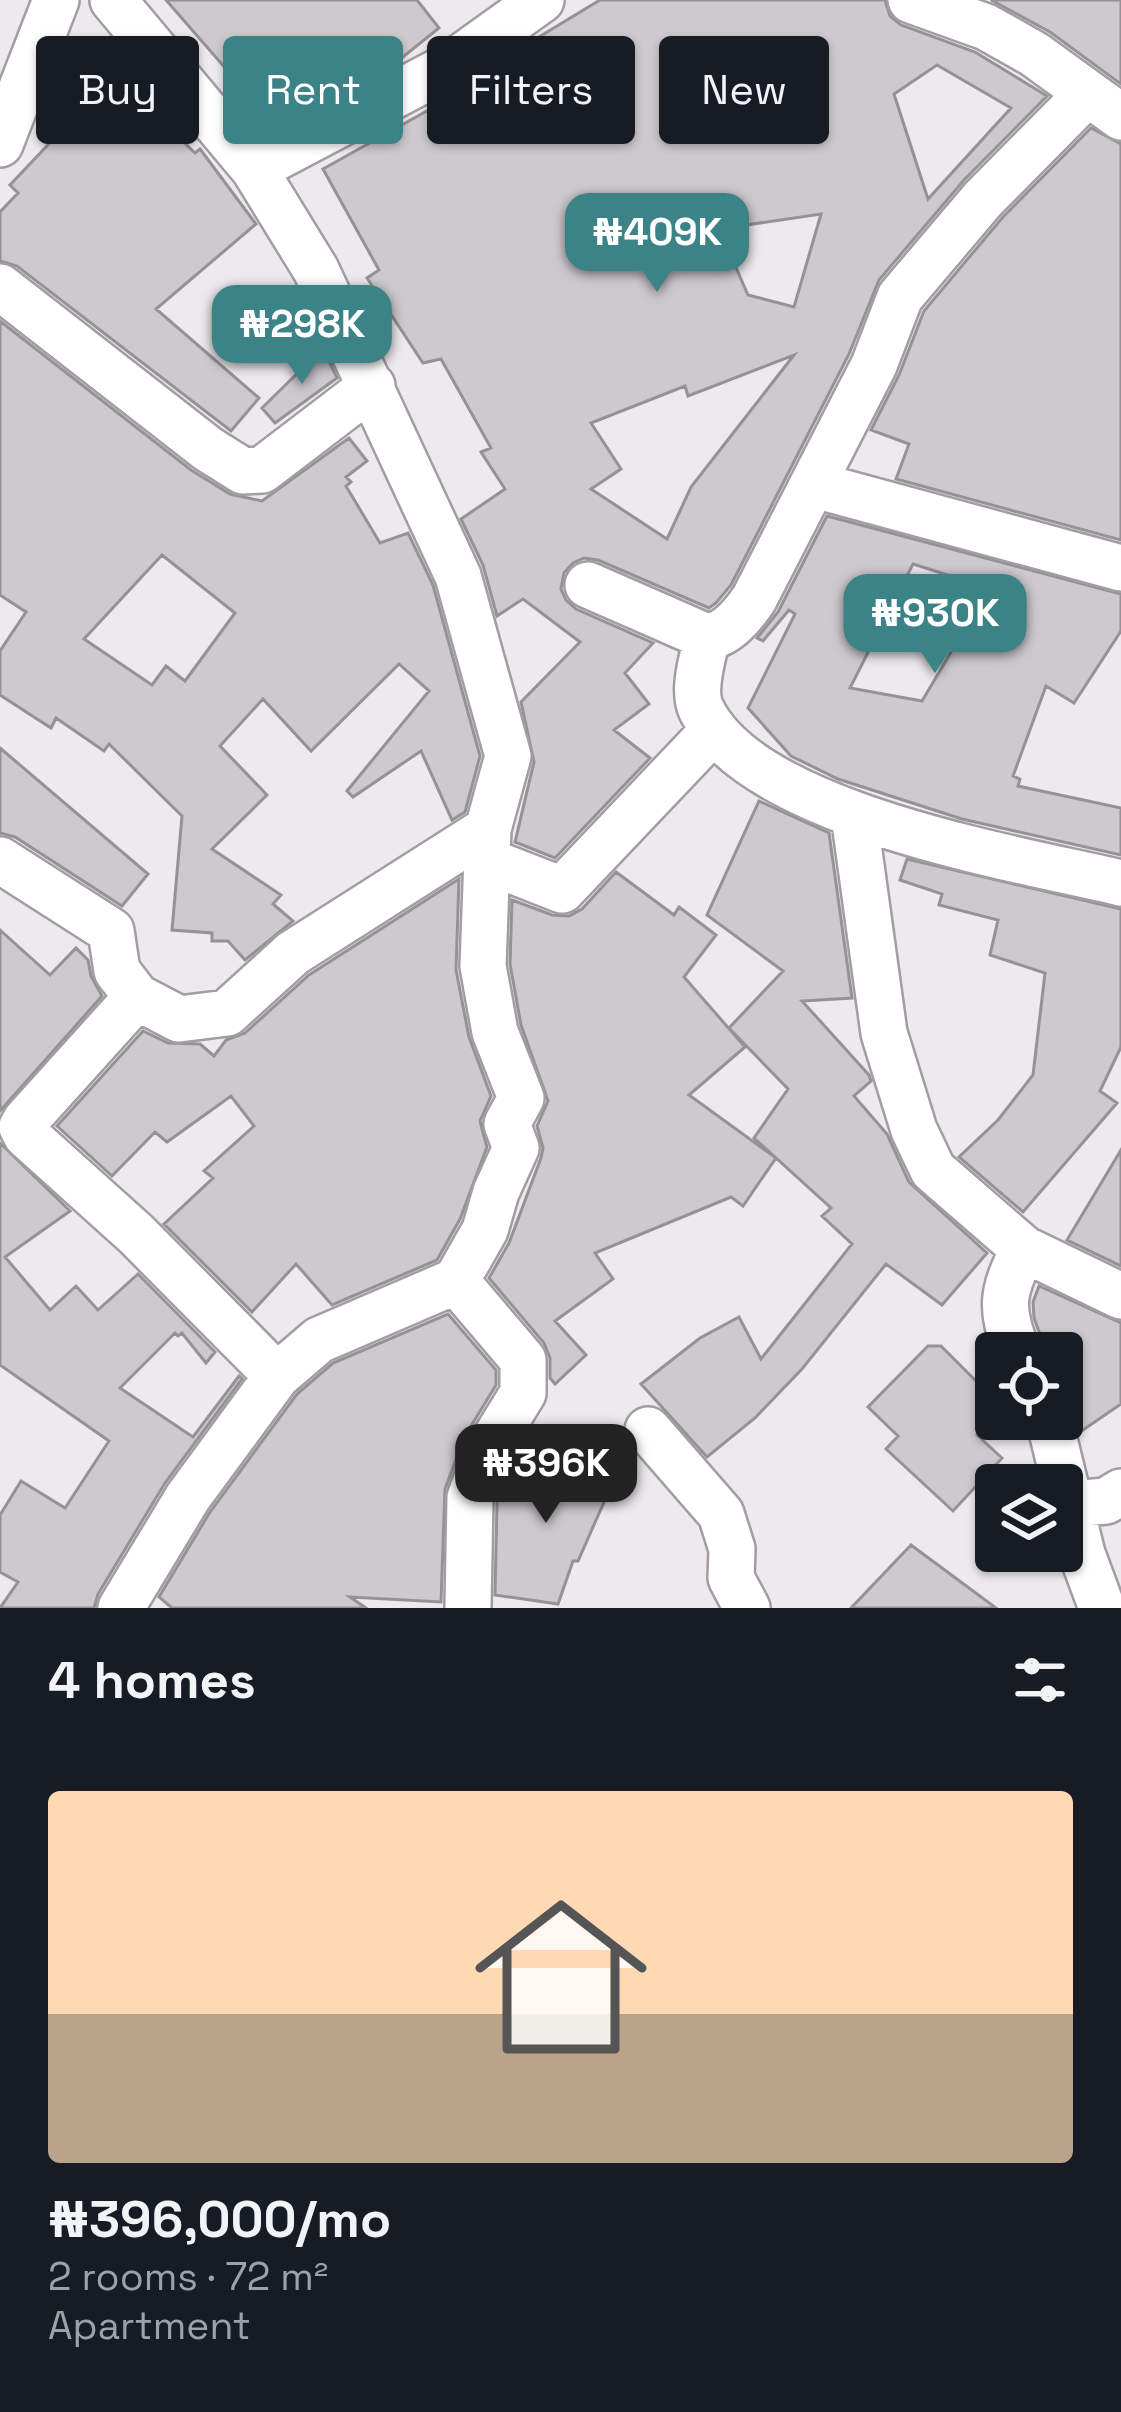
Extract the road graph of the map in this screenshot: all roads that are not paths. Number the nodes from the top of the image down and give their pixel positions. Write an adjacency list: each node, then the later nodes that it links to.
1 (56, 0): 7 (street)
2 (113, 0): 8 (street)
3 (541, 0): 8 (street)
4 (911, 0): 5 (street)
5 (993, 13): 6 (street)
6 (1104, 106): 11 (street)
7 (0, 144)
8 (254, 170): 10 (street)
9 (0, 286): 10 (street)
10 (372, 386): 17 (street)
11 (815, 485): 12 (street); 14 (street)
12 (1121, 568)
13 (588, 585): 14 (street)
14 (707, 637): 15 (street)
15 (714, 730): 16 (street); 17 (street)
16 (854, 815): 19 (street); 21 (street)
17 (488, 845): 20 (street); 22 (street)
18 (0, 860): 20 (street)
19 (1121, 883)
20 (137, 998): 25 (street)
21 (1024, 1250): 23 (street); 24 (street)
22 (456, 1281): 25 (street); 31 (street)
23 (1121, 1296)
24 (1009, 1332)
25 (278, 1376): 30 (street)
26 (648, 1430): 32 (street)
27 (1121, 1492): 28 (street)
28 (1083, 1503)
29 (1083, 1557): 33 (street)
30 (121, 1608)
31 (468, 1608)
32 (747, 1608)
33 (1102, 1608)

